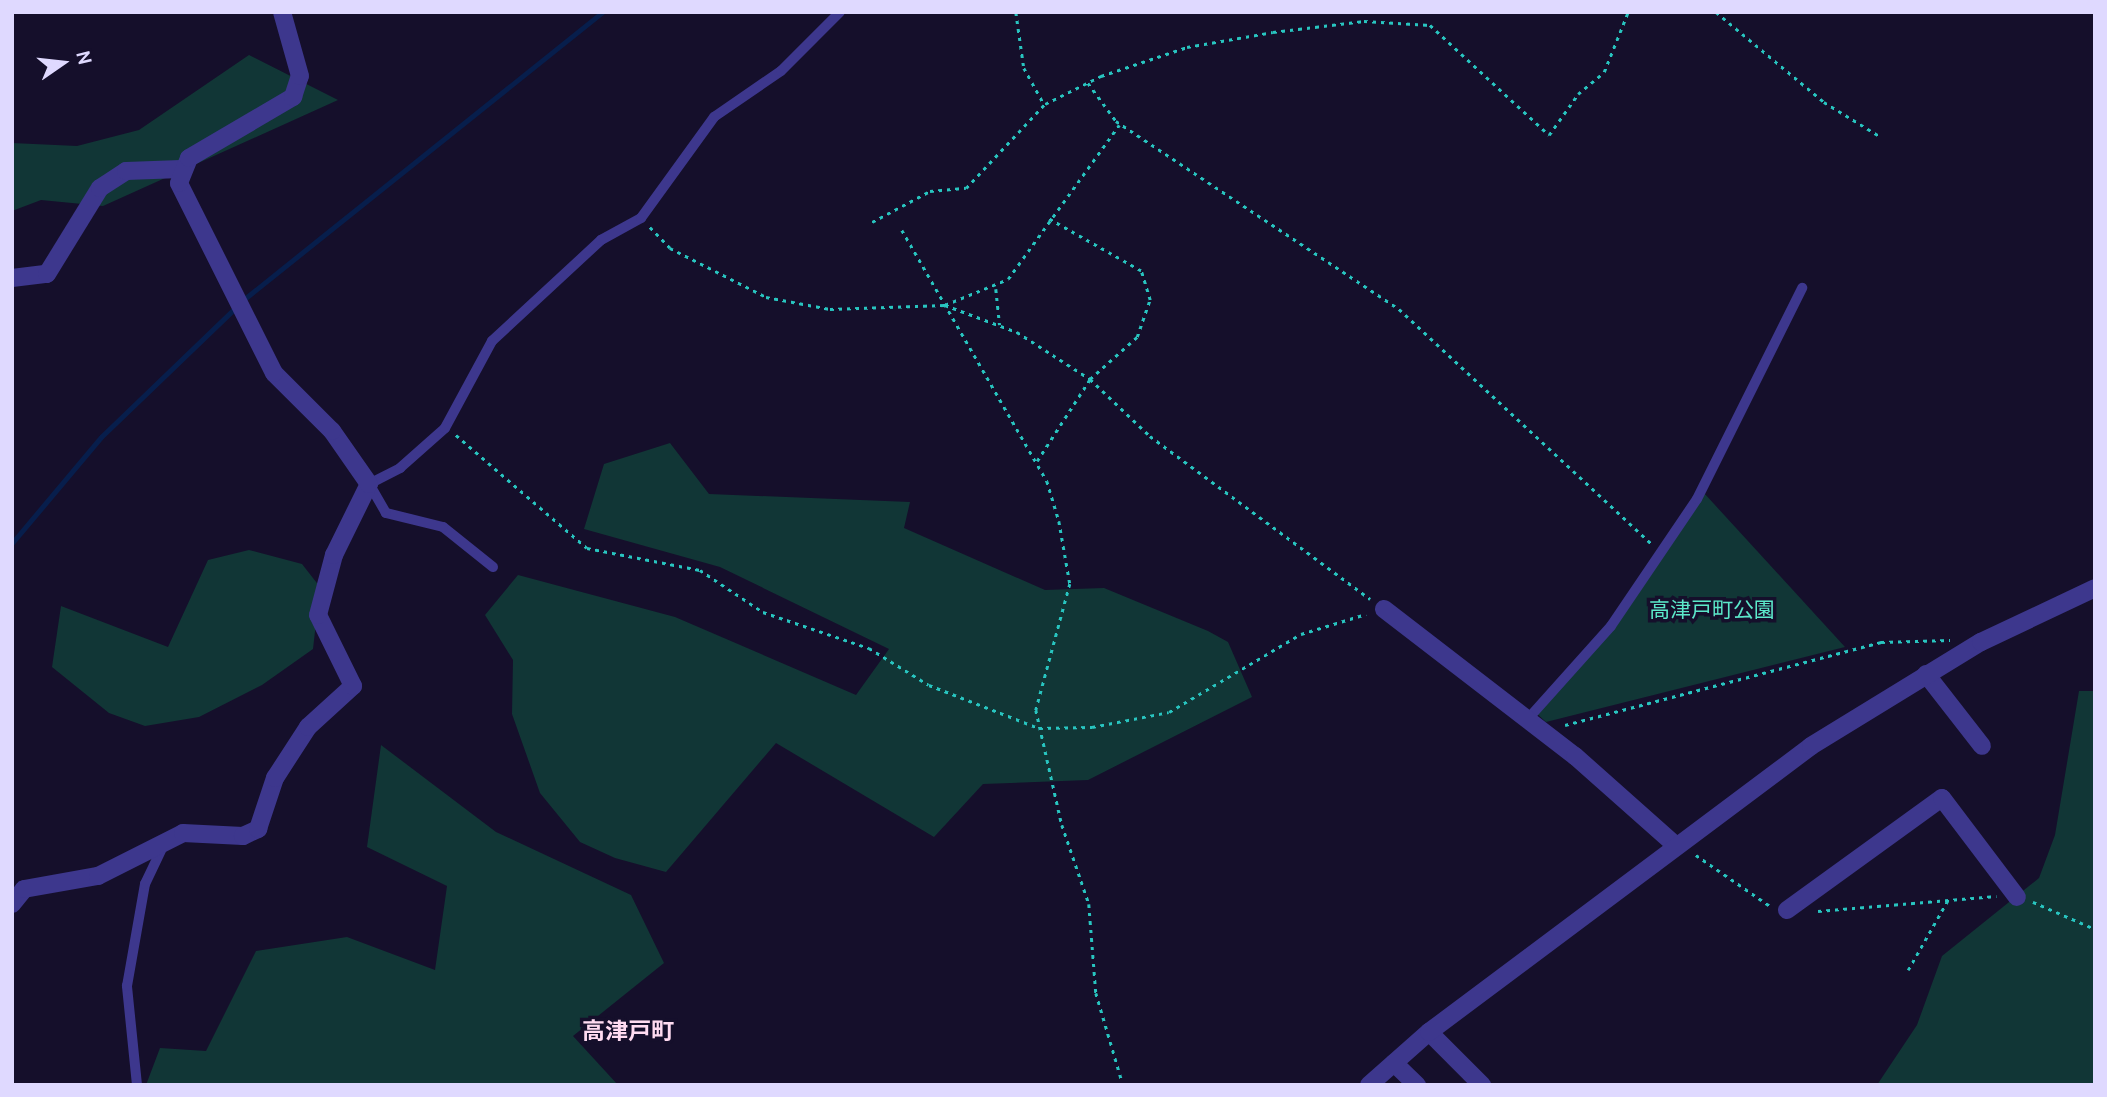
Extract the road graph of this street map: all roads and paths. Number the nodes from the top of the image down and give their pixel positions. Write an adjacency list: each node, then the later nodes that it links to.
1 (282, 12): 10 (street)
2 (840, 12): 11 (lane)
3 (1016, 12): 7 (path)
4 (1628, 12): 6 (path)
5 (1716, 12): 9 (path)
6 (1088, 83): 7 (path); 8 (path)
7 (1045, 104): 13 (path)
8 (1120, 124): 12 (path); 24 (path)
9 (1881, 137)
10 (181, 169): 15 (street); 23 (street)
11 (640, 218): 18 (path); 21 (lane)
12 (1049, 219): 17 (path); 20 (path)
13 (872, 222)
14 (902, 230): 18 (path)
15 (12, 278)
16 (1802, 288): 24 (lane)
17 (996, 289): 18 (path); 19 (path)
18 (945, 305): 19 (path); 22 (path)
19 (1000, 325): 20 (path)
20 (1090, 379): 22 (path); 27 (path)
21 (444, 428): 23 (lane); 31 (path)
22 (1037, 461): 31 (path)
23 (369, 484): 25 (lane); 33 (street)
24 (1659, 559): 30 (lane)
25 (492, 567)
26 (2095, 588): 28 (street)
27 (1384, 609): 30 (street); 31 (path)
28 (1981, 642): 29 (street); 30 (path)
29 (1926, 674): 32 (street); 34 (street)
30 (1534, 725): 34 (street)
31 (1039, 728): 44 (path)
32 (1982, 746)
33 (166, 840): 37 (street); 43 (lane)
34 (1674, 844): 38 (path); 41 (street)
35 (2017, 897): 36 (path); 38 (street); 39 (path)
36 (1949, 898): 38 (path); 40 (path)
37 (12, 904)
38 (1787, 910)
39 (2095, 929)
40 (1908, 970)
41 (1429, 1032): 42 (street); 47 (street)
42 (1394, 1063): 45 (street); 46 (street)
43 (136, 1085)
44 (1123, 1085)
45 (1369, 1085)
46 (1417, 1085)
47 (1482, 1085)

